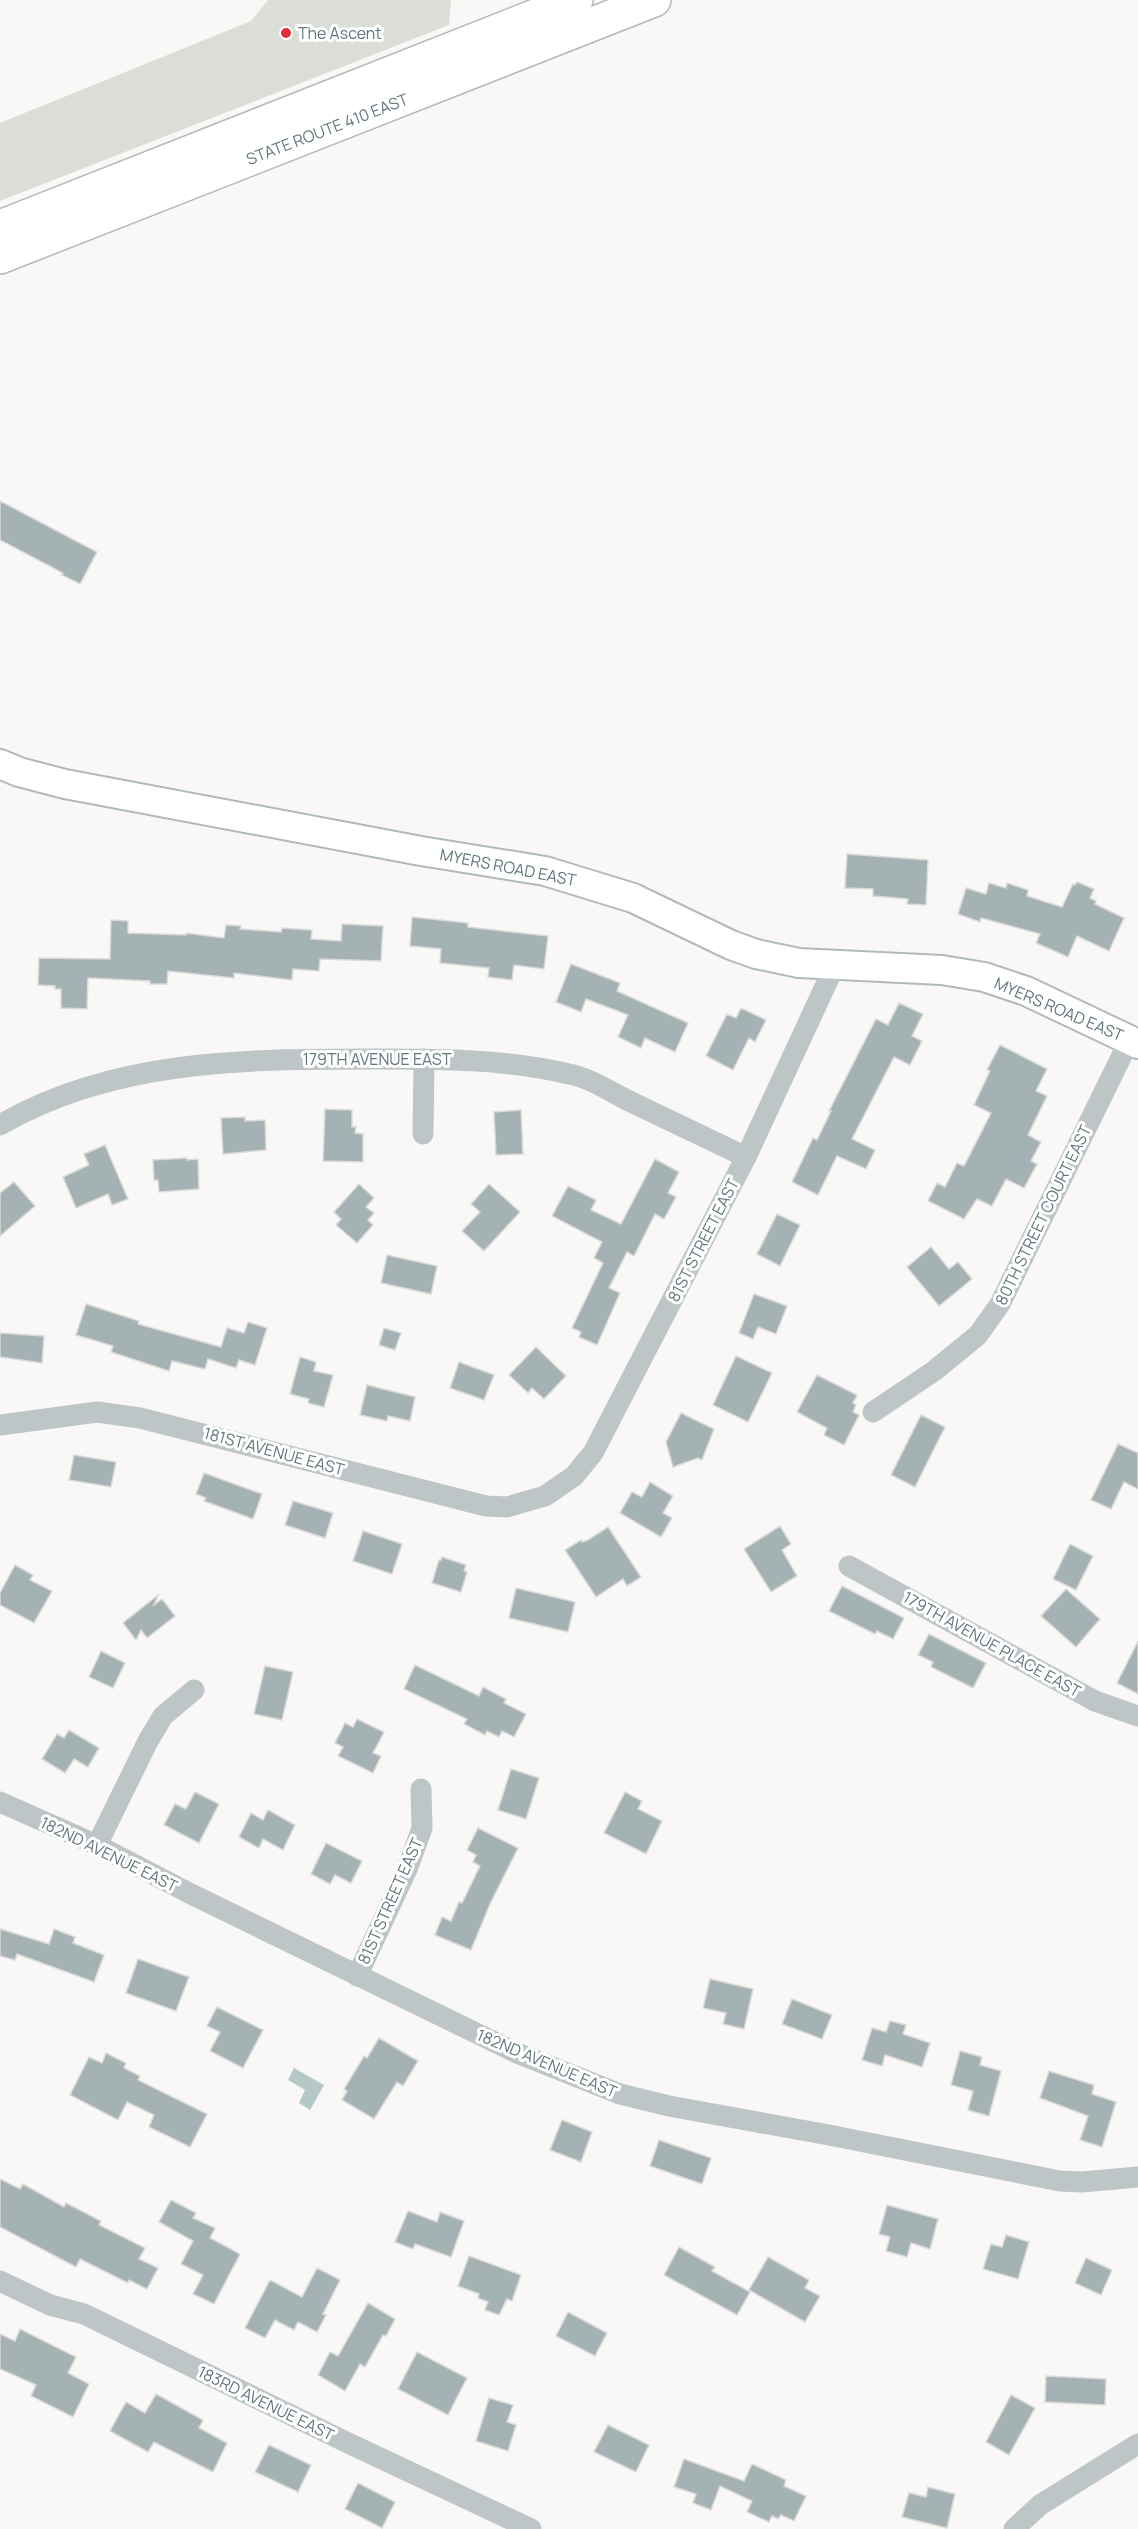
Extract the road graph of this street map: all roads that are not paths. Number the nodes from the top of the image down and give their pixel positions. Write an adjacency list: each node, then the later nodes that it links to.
1 (576, 0): 3 (highway, STATE ROUTE 410 EAST)
2 (654, 0): 4 (highway, STATE ROUTE 410 EAST)
3 (0, 227)
4 (0, 257)
5 (0, 764): 6 (street, MYERS ROAD EAST)
6 (834, 964): 7 (street, MYERS ROAD EAST); 11 (street, 81ST STREET EAST)
7 (1134, 1041): 12 (street, 80TH STREET COURT EAST)
8 (424, 1059): 9 (street, 179TH AVENUE EAST); 10 (street); 11 (street, 179TH AVENUE EAST)
9 (0, 1125)
10 (423, 1134)
11 (746, 1157): 14 (street, 81ST STREET EAST)
12 (873, 1412)
13 (0, 1425): 14 (street, 181ST AVENUE EAST)
14 (544, 1496)
15 (849, 1566): 17 (street, 179TH AVENUE PLACE EAST)
16 (194, 1690): 20 (street)
17 (1138, 1716)
18 (421, 1790): 21 (street, 81ST STREET EAST)
19 (0, 1802): 20 (street, 182ND AVENUE EAST)
20 (97, 1845): 21 (street, 182ND AVENUE EAST)
21 (357, 1976): 22 (street, 182ND AVENUE EAST)
22 (1138, 2176)
23 (0, 2281): 25 (street, 183RD AVENUE EAST)
24 (1138, 2444): 26 (street)
25 (531, 2529)
26 (1014, 2529)

